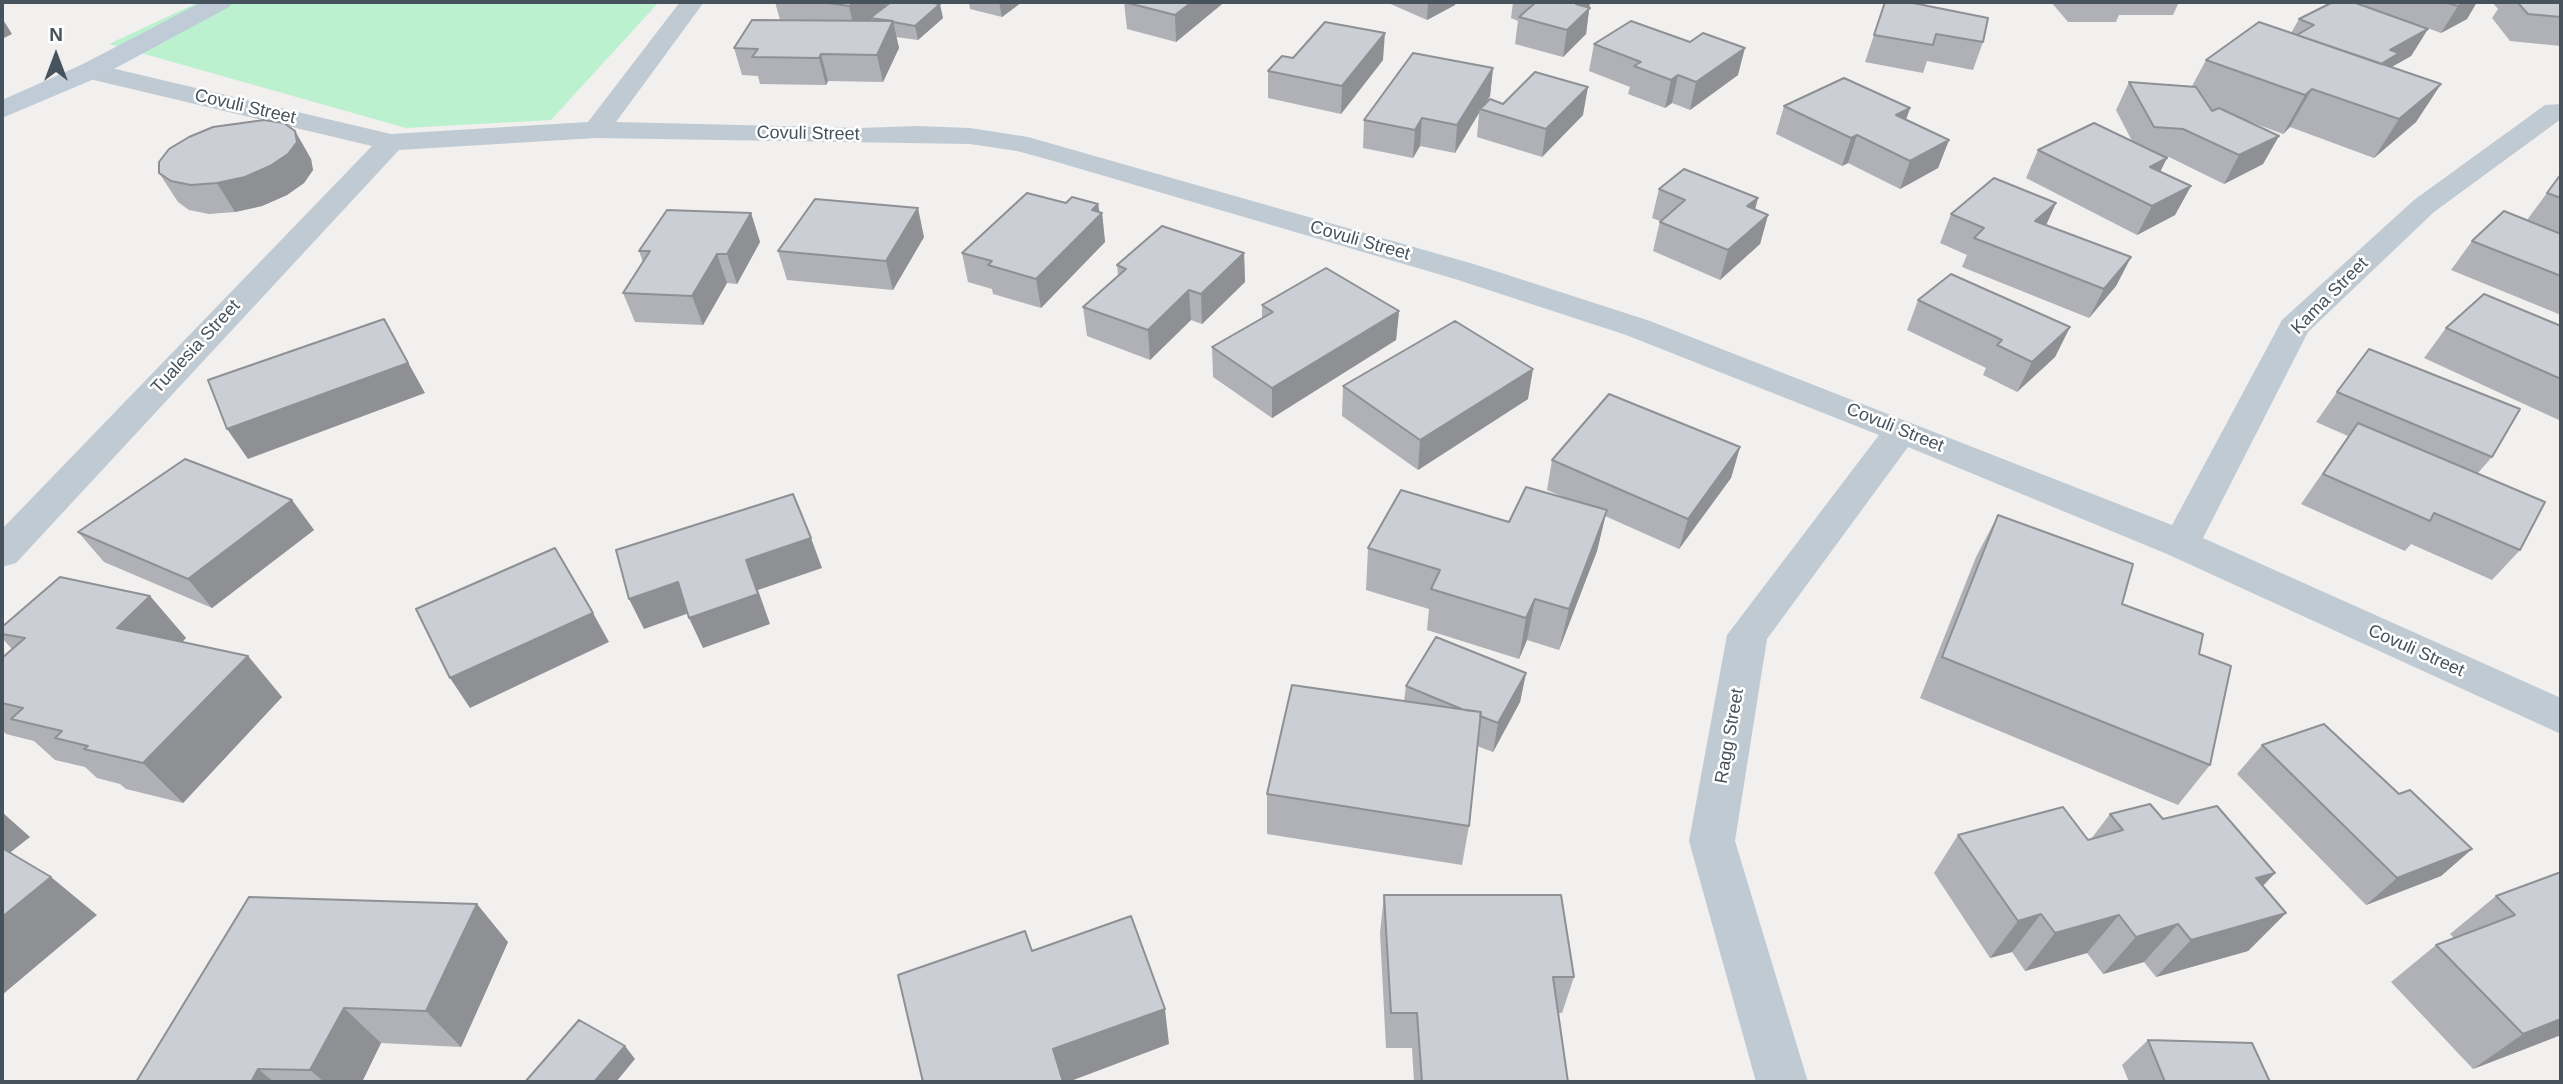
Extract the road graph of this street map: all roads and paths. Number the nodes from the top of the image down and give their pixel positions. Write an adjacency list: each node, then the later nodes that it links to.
1 (220, 2): 3 (main road)
2 (692, 2): 6 (street)
3 (90, 71): 4 (main road); 7 (street, Covuli Street)
4 (2, 110)
5 (2555, 111): 9 (street, Kama Street)
6 (596, 130): 7 (street, Covuli Street); 8 (street, Covuli Street)
7 (391, 142): 10 (street, Tualesia Street)
8 (1901, 431): 9 (street, Covuli Street); 12 (street, Ragg Street)
9 (2181, 544): 11 (street, Covuli Street)
10 (2, 552)
11 (2561, 718)
12 (1782, 1082)

